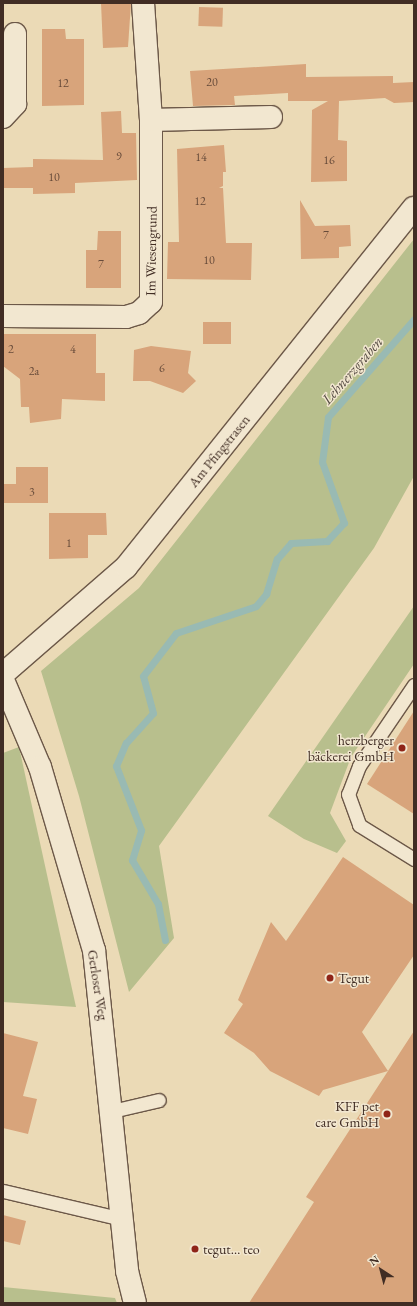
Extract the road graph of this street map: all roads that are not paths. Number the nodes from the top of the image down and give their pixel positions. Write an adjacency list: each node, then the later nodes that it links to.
1 (143, 3): 5 (street, Im Wiesengrund)
2 (15, 34): 3 (street)
3 (3, 117)
4 (271, 117): 5 (street)
5 (151, 120): 7 (street, Im Wiesengrund)
6 (414, 208): 8 (street, Am Pfingstrasen)
7 (3, 316)
8 (3, 674)
9 (3, 680): 13 (street, Gerloser Weg)
10 (414, 684): 11 (lane)
11 (414, 859)
12 (159, 1100): 13 (lane)
13 (112, 1111): 15 (street, Gerloser Weg)
14 (3, 1191): 15 (lane)
15 (122, 1219): 16 (street, Gerloser Weg)
16 (135, 1303)

